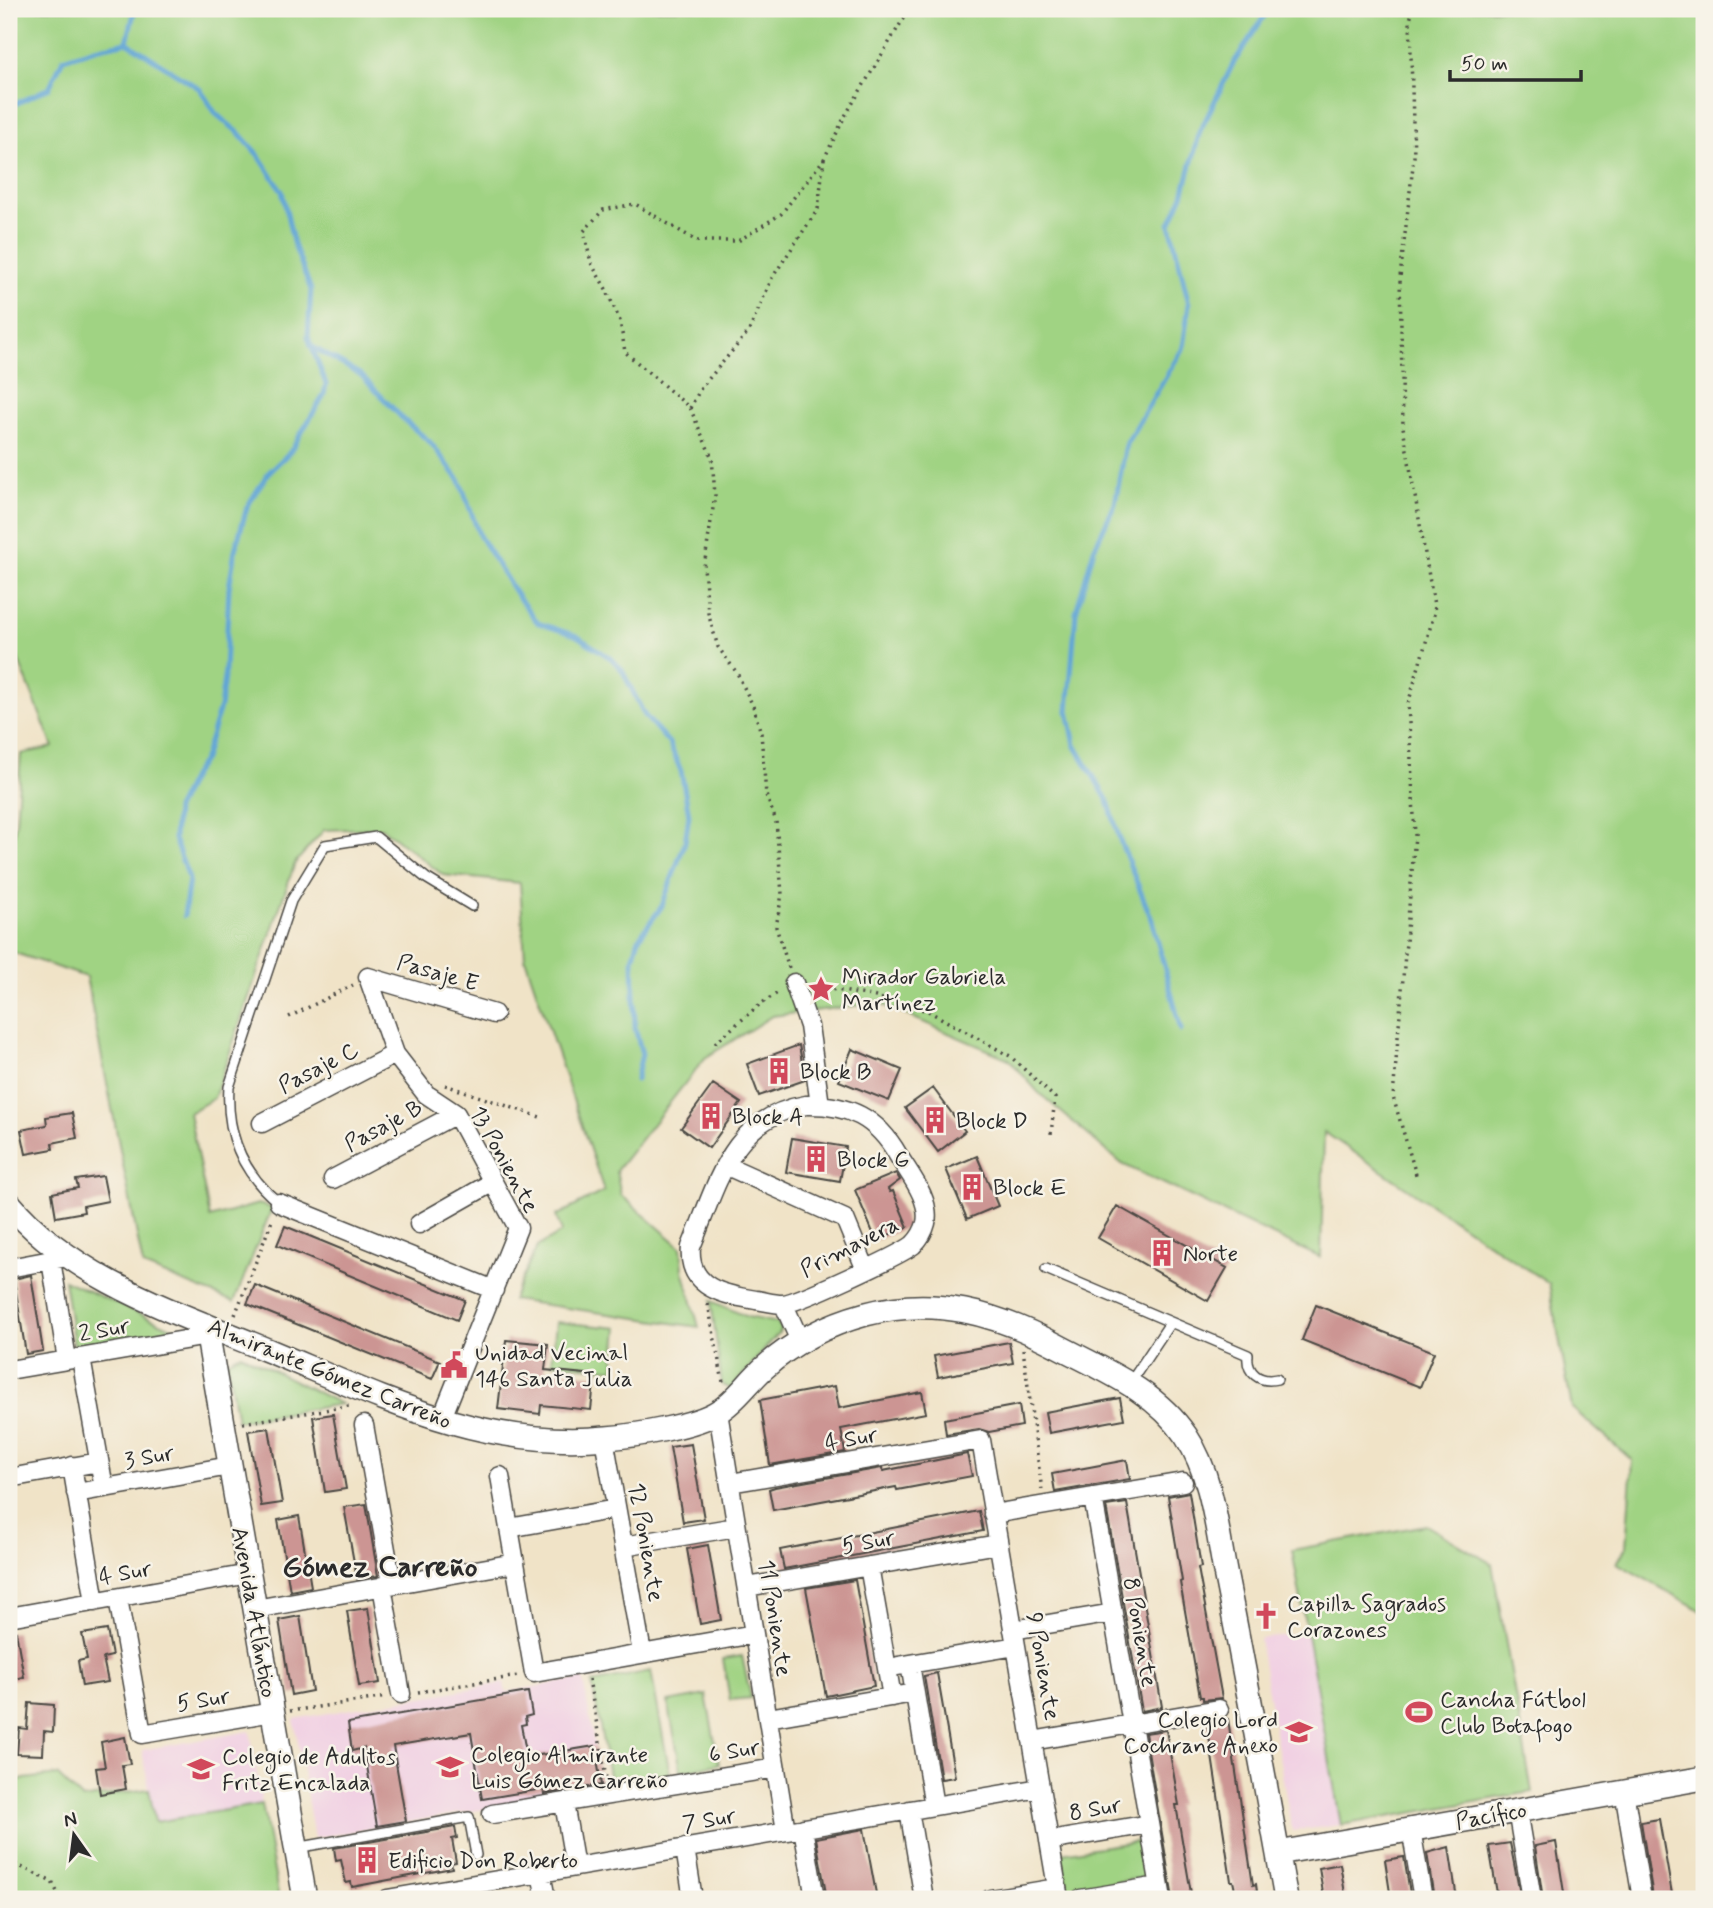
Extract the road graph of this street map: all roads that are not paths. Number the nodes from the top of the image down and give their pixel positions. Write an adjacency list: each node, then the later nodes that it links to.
1 (472, 906): 13 (lane)
2 (368, 977): 4 (street, Pasaje E); 5 (street, 13 Poniente)
3 (794, 983): 6 (street)
4 (494, 1014)
5 (396, 1054): 7 (street, 13 Poniente); 8 (street, Pasaje C)
6 (820, 1105): 9 (street, Primavera); 18 (street, Primavera)
7 (456, 1114): 10 (street, Pasaje B); 11 (street, 13 Poniente)
8 (262, 1123)
9 (725, 1165): 18 (street); 20 (street, Primavera)
10 (333, 1179)
11 (493, 1182): 14 (street); 19 (street, 13 Poniente)
12 (9, 1203): 15 (street, Almirante Gómez Carreño)
13 (279, 1203): 19 (street)
14 (419, 1224)
15 (60, 1258): 16 (street); 22 (street, Almirante Gómez Carreño); 24 (street)
16 (9, 1268)
17 (1045, 1269): 21 (lane)
18 (866, 1270): 20 (street, Primavera)
19 (494, 1290): 29 (street, 13 Poniente)
20 (784, 1305): 23 (street, Primavera)
21 (1170, 1323): 26 (lane); 27 (lane)
22 (214, 1332): 24 (street, 2 Sur); 29 (street, Almirante Gómez Carreño); 35 (street, Avenida Atlántico)
23 (800, 1341): 27 (street, Almirante Gómez Carreño); 28 (street, Almirante Gómez Carreño)
24 (74, 1359): 25 (street, 2 Sur); 33 (street)
25 (9, 1370)
26 (1277, 1379)
27 (1130, 1383): 87 (street, Almirante Gómez Carreño)
28 (718, 1412): 31 (street, Almirante Gómez Carreño); 39 (street, 11 Poniente)
29 (440, 1420): 31 (street, Almirante Gómez Carreño)
30 (364, 1425): 52 (street)
31 (604, 1438): 43 (street, 12 Poniente)
32 (981, 1440): 39 (street, 4 Sur); 44 (street, 9 Poniente)
33 (99, 1462): 34 (street, 3 Sur); 40 (street)
34 (72, 1466): 37 (street, 3 Sur); 41 (street)
35 (230, 1466): 40 (street, 3 Sur); 51 (street, Avenida Atlántico)
36 (500, 1476): 46 (street)
37 (9, 1478)
38 (1183, 1482): 42 (street)
39 (730, 1483): 45 (street, 11 Poniente)
40 (104, 1488): 41 (street, 3 Sur)
41 (76, 1493): 55 (street)
42 (1093, 1497): 44 (street); 57 (street, 8 Poniente)
43 (617, 1509): 46 (street); 48 (street, 12 Poniente)
44 (993, 1514): 47 (street, 9 Poniente)
45 (736, 1527): 48 (street); 53 (street, 11 Poniente)
46 (509, 1528): 49 (street)
47 (998, 1544): 50 (street, 5 Sur); 60 (street, 9 Poniente)
48 (623, 1546): 61 (street, 12 Poniente)
49 (515, 1563): 52 (street); 61 (street)
50 (869, 1566): 53 (street, 5 Sur); 63 (street)
51 (249, 1574): 54 (street, 4 Sur); 56 (street, Avenida Atlántico)
52 (387, 1585): 56 (street); 65 (street)
53 (747, 1587): 59 (street, 11 Poniente)
54 (118, 1598): 55 (street, 4 Sur); 68 (street, 5 Sur)
55 (95, 1602): 58 (street, 4 Sur)
56 (255, 1609): 68 (street, Avenida Atlántico)
57 (1113, 1613): 60 (street); 70 (street, 8 Poniente)
58 (9, 1617)
59 (754, 1634): 61 (street); 69 (street, 11 Poniente)
60 (1014, 1638): 62 (street); 71 (street, 9 Poniente)
61 (642, 1653)
62 (909, 1664): 63 (street); 64 (street)
63 (887, 1668): 66 (street)
64 (914, 1693): 66 (street, 6 Sur); 77 (street)
65 (401, 1694)
66 (892, 1697): 69 (street, 6 Sur)
67 (1219, 1709): 70 (street)
68 (273, 1712): 85 (street, Avenida Atlántico)
69 (768, 1718): 72 (street, 11 Poniente)
70 (1132, 1724): 71 (street); 81 (street, 8 Poniente)
71 (1032, 1741): 74 (street, 9 Poniente)
72 (776, 1768): 76 (street, 6 Sur); 83 (street, 11 Poniente)
73 (1704, 1778): 75 (street, Pacífico)
74 (1040, 1788): 77 (street, 7 Sur); 84 (street, 9 Poniente)
75 (1623, 1791): 79 (street, Pacífico); 105 (street)
76 (564, 1802): 80 (street, 6 Sur); 89 (street)
77 (934, 1806): 78 (street, 7 Sur)
78 (909, 1810): 83 (street, 7 Sur); 99 (street)
79 (1517, 1810): 82 (street, Pacífico); 104 (street)
80 (492, 1814)
81 (1149, 1824): 84 (street, 8 Sur); 91 (street, 8 Poniente)
82 (1411, 1829): 87 (street, Pacífico); 103 (street)
83 (794, 1830): 86 (street, 7 Sur); 98 (street, 11 Poniente)
84 (1049, 1841): 92 (street, 9 Poniente)
85 (296, 1848): 88 (lane); 94 (street, Avenida Atlántico)
86 (685, 1848): 89 (street, 7 Sur); 97 (street)
87 (1278, 1853): 102 (street, Almirante Gómez Carreño)
88 (476, 1855)
89 (575, 1867): 90 (street, 7 Sur)
90 (541, 1873): 93 (street, 7 Sur); 96 (street)
91 (1160, 1892): 101 (street)
92 (1058, 1894): 100 (street)
93 (432, 1895): 95 (street, 7 Sur)
94 (305, 1899)
95 (387, 1899)
96 (546, 1899)
97 (693, 1899)
98 (815, 1899)
99 (924, 1899)
100 (990, 1899)
101 (1080, 1899)
102 (1286, 1899)
103 (1423, 1899)
104 (1532, 1899)
105 (1642, 1899)

